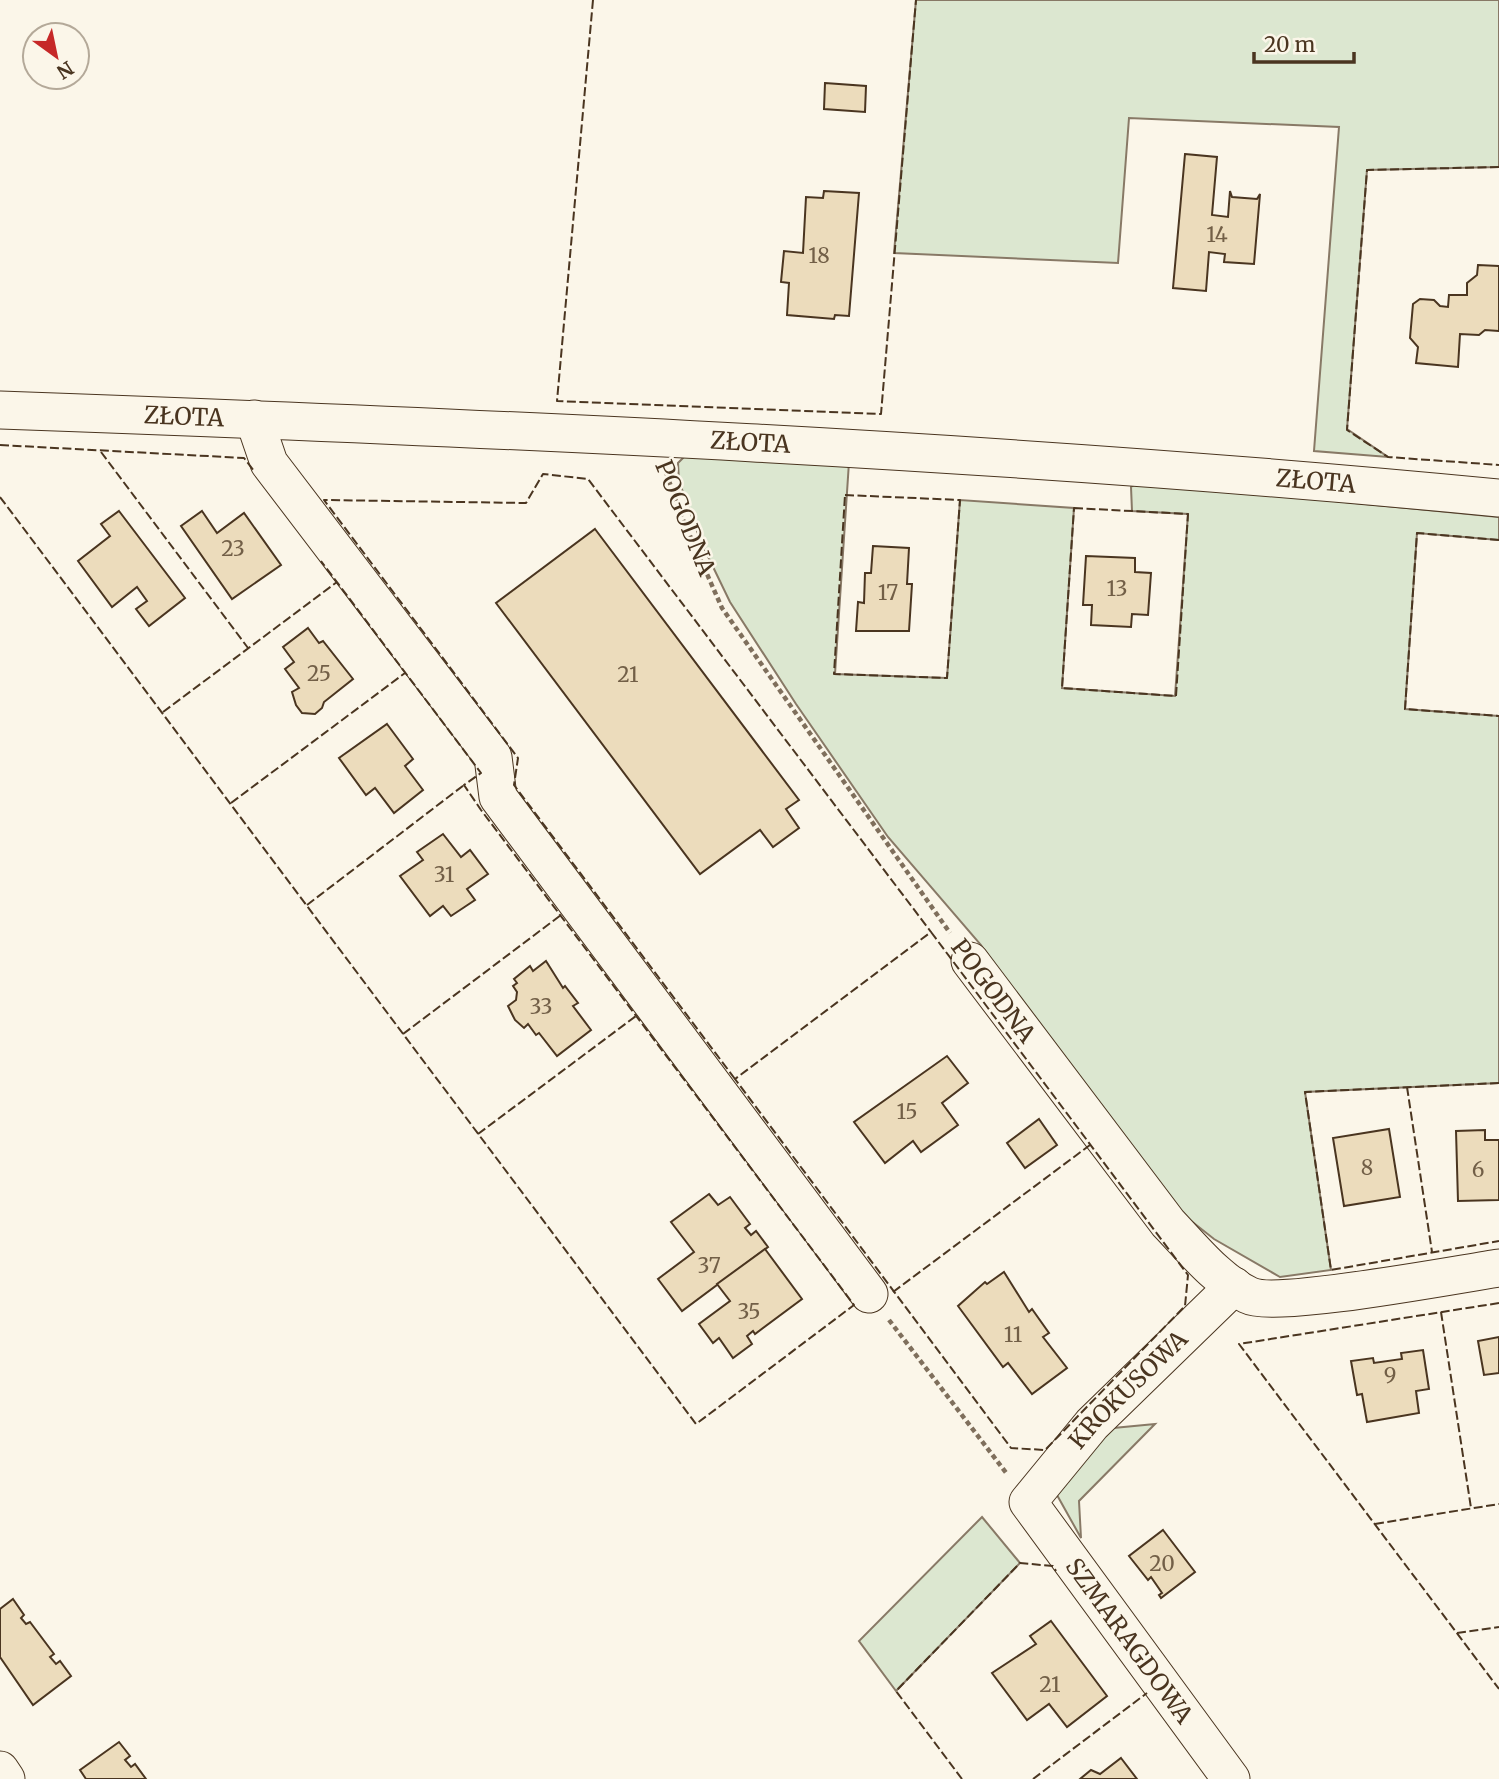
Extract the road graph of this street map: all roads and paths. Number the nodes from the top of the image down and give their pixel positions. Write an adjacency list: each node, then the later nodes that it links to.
1 (0, 410): 2 (street, ZŁOTA)
2 (254, 419): 3 (street, ZŁOTA); 8 (street)
3 (654, 438): 4 (street, ZŁOTA); 5 (path, POGODNA)
4 (1499, 498)
5 (970, 961): 7 (street, POGODNA)
6 (1499, 1268): 7 (street, POGODNA)
7 (1234, 1286): 9 (street, KROKUSOWA)
8 (869, 1294): 9 (path)
9 (1028, 1502): 12 (street, SZMARAGDOWA)
10 (0, 1770): 11 (street)
11 (6, 1779)
12 (1231, 1779)

